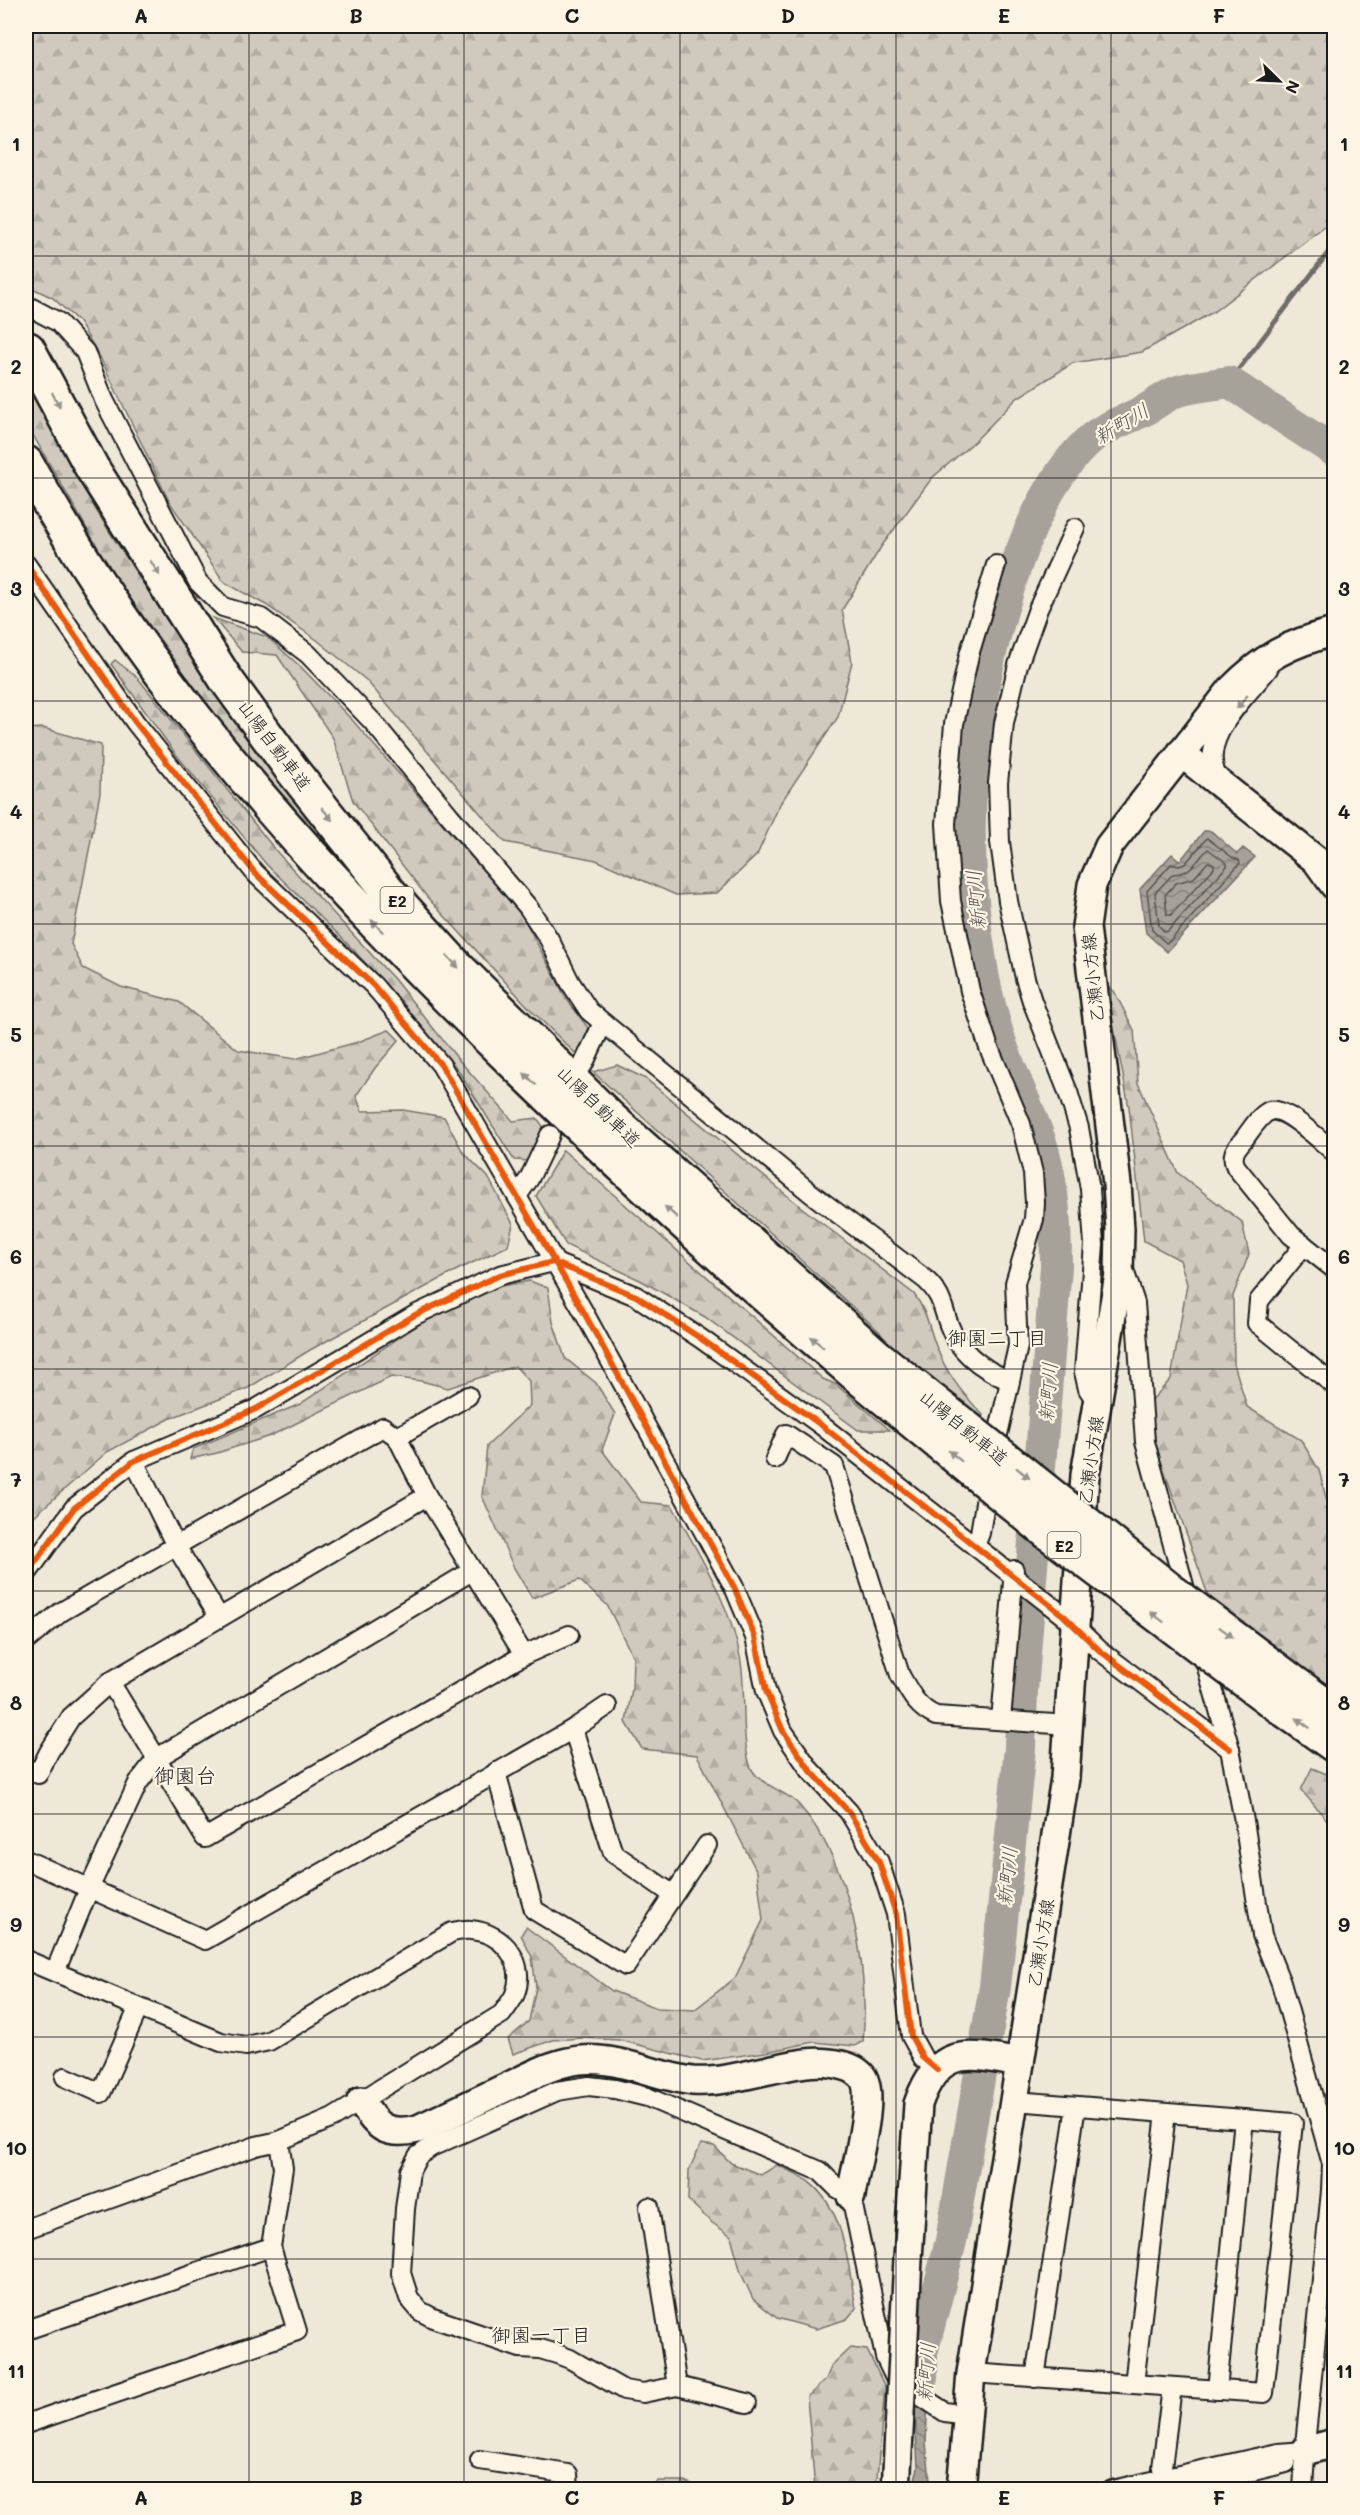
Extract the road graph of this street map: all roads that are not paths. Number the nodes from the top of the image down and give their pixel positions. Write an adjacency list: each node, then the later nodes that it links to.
1 (26, 305): 11 (street)
2 (28, 349): 20 (highway, 山陽自動車道 / E2, one-way to 20)
3 (26, 463): 20 (highway, 山陽自動車道 / E2, one-way to 3)
4 (1075, 528): 24 (street)
5 (26, 564): 15 (street)
6 (996, 565): 21 (street)
7 (1325, 634): 8 (main road, 乙瀬小方線); 9 (street, one-way to 9)
8 (1181, 753): 9 (main road); 17 (main road, 乙瀬小方線)
9 (1229, 791): 10 (main road)
10 (1335, 885)
11 (603, 1023): 12 (street); 21 (street)
12 (583, 1065)
13 (550, 1135): 15 (street)
14 (1335, 1152): 16 (street)
15 (517, 1196): 18 (street)
16 (1304, 1245): 19 (street); 22 (street)
17 (1119, 1257): 24 (main road, 乙瀬小方線); 46 (street)
18 (553, 1262): 27 (street); 30 (street); 58 (street)
19 (1335, 1269)
20 (870, 1369): 41 (highway, 山陽自動車道 / E2, one-way to 41, bridge); 45 (highway, 山陽自動車道 / E2, one-way to 20, bridge)
21 (1010, 1381): 30 (street)
22 (1335, 1385)
23 (468, 1396): 25 (street)
24 (1098, 1404): 35 (main road, 乙瀬小方線)
25 (397, 1437): 28 (street); 29 (street)
26 (775, 1459): 42 (street)
27 (134, 1461): 29 (street); 33 (street)
28 (427, 1496): 31 (street); 34 (street)
29 (176, 1546): 34 (street); 37 (street)
30 (975, 1546): 32 (street)
31 (472, 1571): 38 (street); 47 (street)
32 (1015, 1574): 35 (street); 42 (street)
33 (26, 1575)
34 (219, 1617): 39 (street)
35 (1070, 1622): 43 (main road, 乙瀬小方線); 46 (street)
36 (569, 1635): 38 (street)
37 (26, 1641)
38 (524, 1654): 47 (street)
39 (110, 1683): 47 (street); 48 (street)
40 (607, 1706): 44 (street)
41 (1335, 1712)
42 (1004, 1721): 43 (street)
43 (1064, 1724): 57 (main road, 乙瀬小方線)
44 (573, 1729): 49 (street); 53 (street)
45 (1335, 1745)
46 (1230, 1749): 81 (street)
47 (157, 1758): 52 (street)
48 (26, 1768)
49 (496, 1772): 52 (street); 53 (street)
50 (706, 1845): 53 (street)
51 (26, 1860): 52 (street)
52 (89, 1889): 55 (street)
53 (672, 1894)
54 (26, 1960): 55 (street)
55 (55, 1972): 56 (street)
56 (138, 2009): 59 (street); 60 (street)
57 (1015, 2062): 58 (main road); 61 (main road, 乙瀬小方線)
58 (937, 2070): 85 (main road, bridge)
59 (65, 2077)
60 (362, 2101): 65 (street); 66 (main road)
61 (1015, 2101): 62 (street); 71 (main road, 乙瀬小方線)
62 (1076, 2106): 63 (street); 72 (street)
63 (1166, 2113): 64 (street); 73 (street)
64 (1244, 2119): 76 (street); 76 (street)
65 (279, 2141): 68 (street); 69 (street)
66 (851, 2196): 74 (street); 78 (street)
67 (649, 2207): 74 (street)
68 (26, 2229)
69 (271, 2247): 70 (street); 79 (street)
70 (26, 2330)
71 (971, 2373): 72 (street); 78 (main road, 乙瀬小方線)
72 (1035, 2378): 73 (street)
73 (1134, 2384): 75 (street)
74 (677, 2386): 77 (street)
75 (1172, 2387): 76 (street); 83 (street)
76 (1217, 2390)
77 (747, 2403)
78 (960, 2414): 86 (main road, 乙瀬小方線)
79 (26, 2424)
80 (1335, 2443): 81 (main road)
81 (1305, 2451): 83 (street); 88 (street)
82 (480, 2460): 84 (street)
83 (1171, 2484): 87 (street)
84 (569, 2490)
85 (896, 2490)
86 (961, 2490)
87 (1112, 2490)
88 (1303, 2490)

